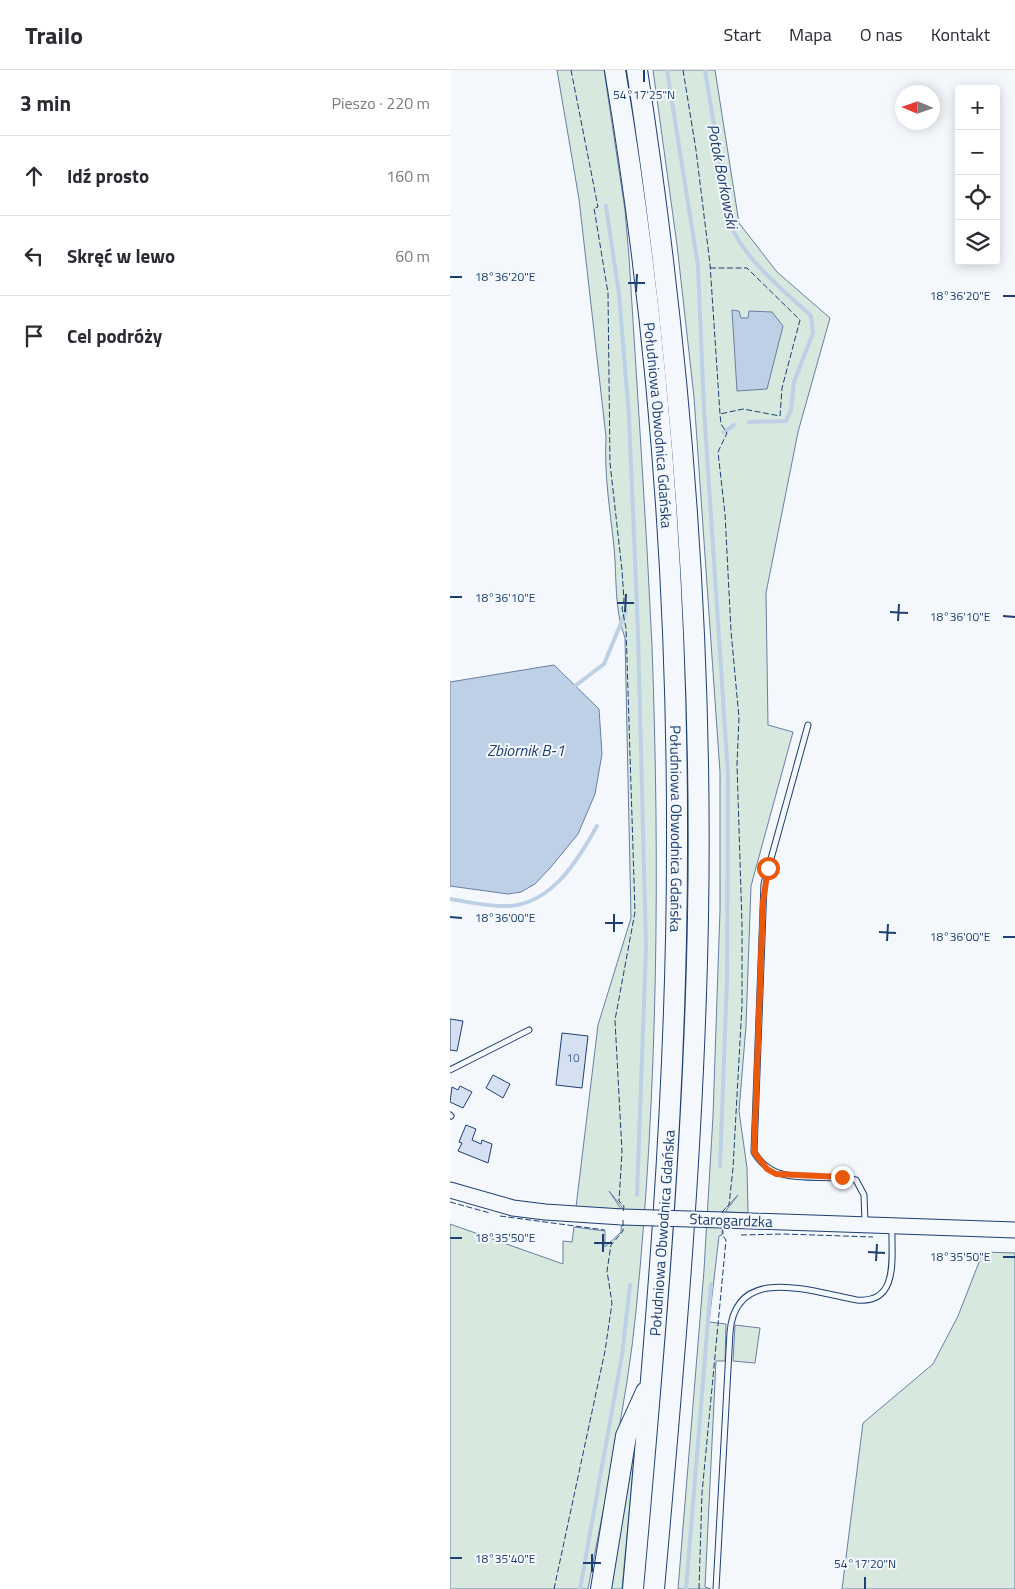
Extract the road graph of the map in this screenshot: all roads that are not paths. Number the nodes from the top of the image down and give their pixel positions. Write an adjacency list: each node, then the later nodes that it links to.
1 (615, 70): 10 (highway, Południowa Obwodnica Gdańska)
2 (637, 70): 11 (highway, Południowa Obwodnica Gdańska)
3 (808, 725): 7 (lane)
4 (529, 1030): 5 (lane)
5 (450, 1070)
6 (450, 1190): 7 (main road, Starogardzka, bridge)
7 (864, 1225): 8 (main road, Starogardzka)
8 (892, 1226): 9 (main road, Starogardzka); 16 (lane)
9 (1015, 1230)
10 (652, 1381): 12 (highway); 13 (highway, Południowa Obwodnica Gdańska)
11 (662, 1496): 14 (highway, Południowa Obwodnica Gdańska); 15 (highway)
12 (601, 1589)
13 (633, 1589)
14 (654, 1589)
15 (667, 1589)
16 (716, 1589)

